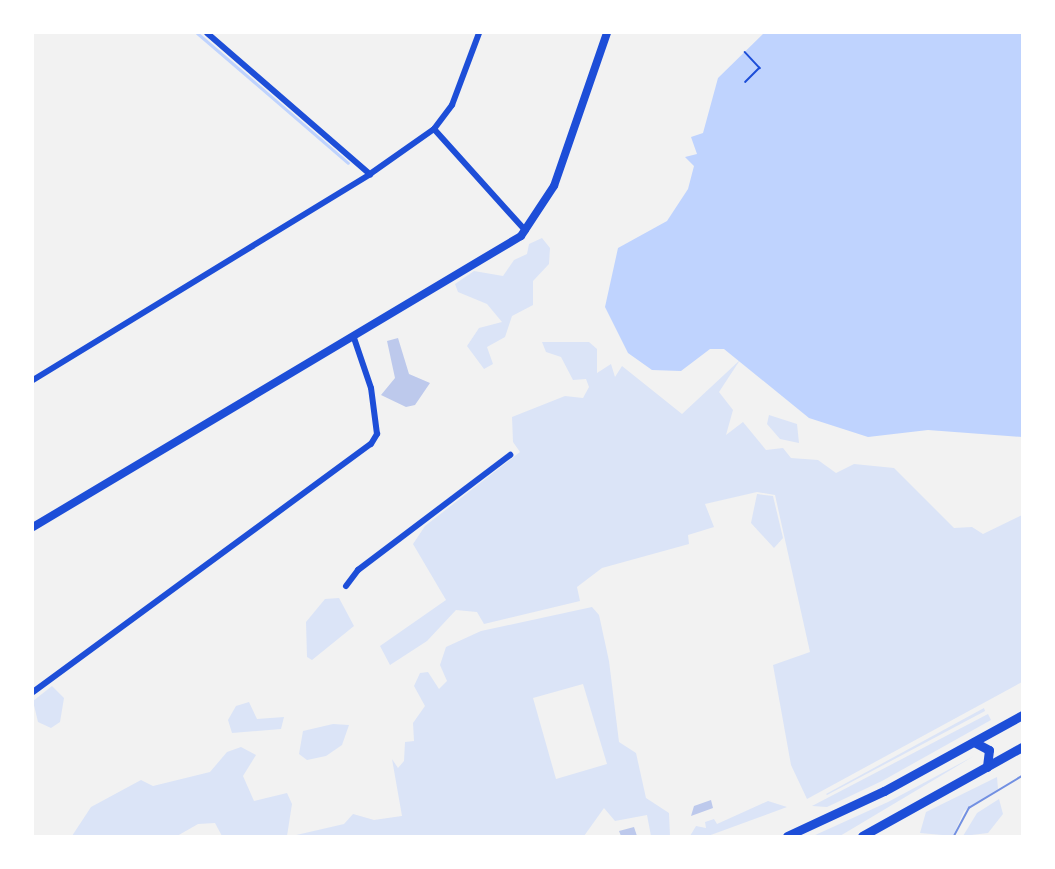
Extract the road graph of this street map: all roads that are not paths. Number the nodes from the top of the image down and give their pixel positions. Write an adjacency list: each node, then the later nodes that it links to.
1 (207, 33): 5 (street)
2 (479, 33): 4 (street)
3 (607, 33): 6 (street)
4 (434, 129): 5 (street); 6 (street)
5 (370, 174): 8 (street)
6 (526, 231): 7 (street)
7 (354, 338): 10 (street); 12 (street)
8 (33, 380)
9 (510, 455): 11 (street)
10 (33, 527)
11 (346, 586)
12 (33, 692)
13 (1022, 715): 14 (main road)
14 (974, 742): 16 (main road); 17 (main road)
15 (1022, 747): 16 (main road)
16 (987, 767): 18 (main road)
17 (787, 836)
18 (862, 836)

